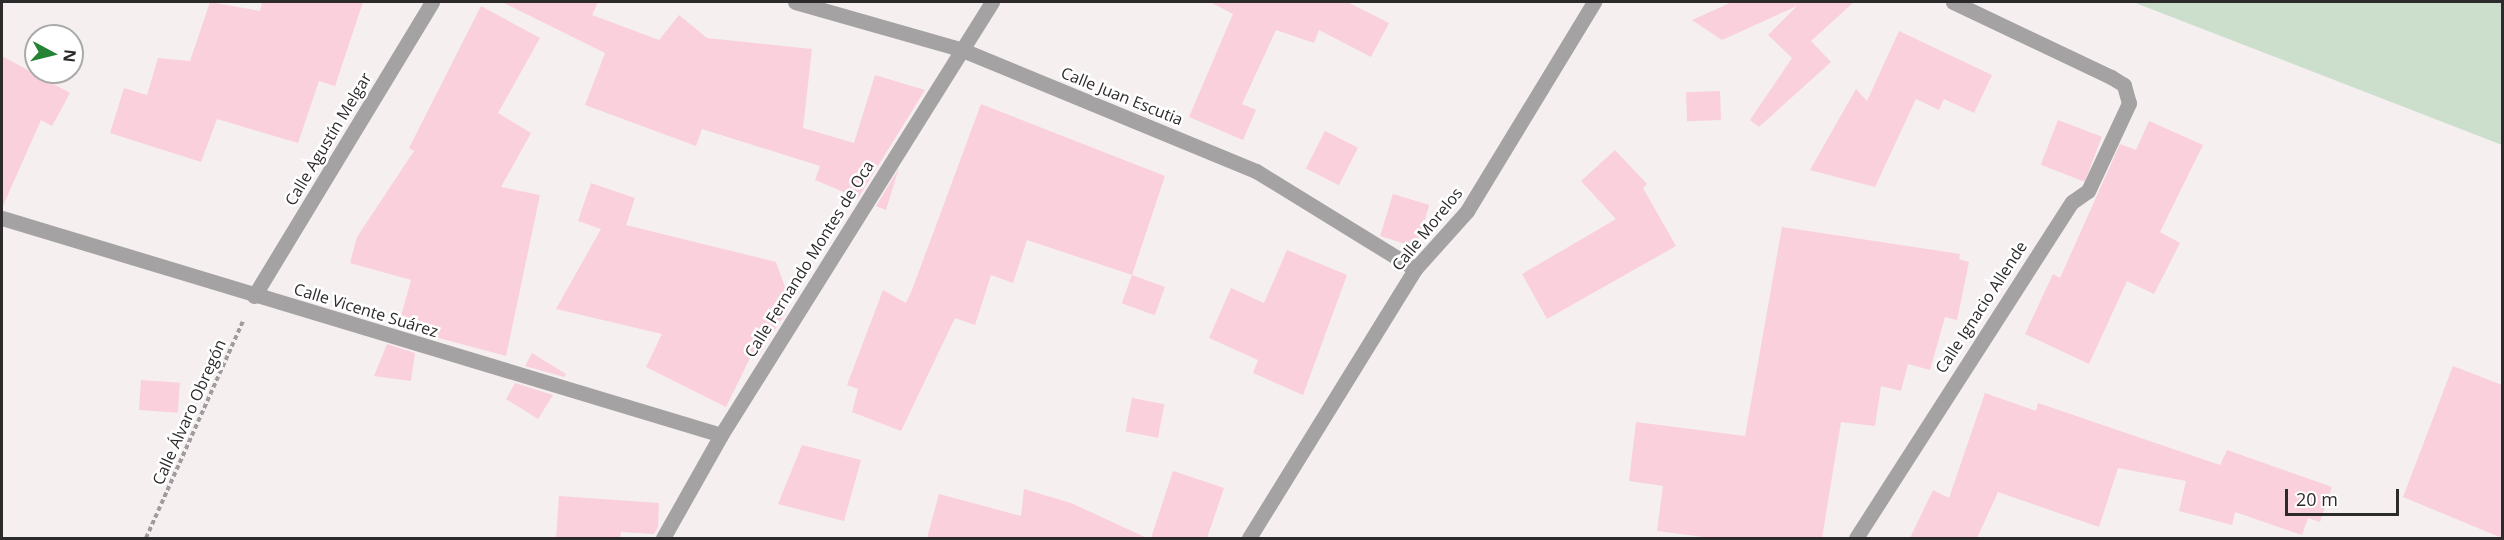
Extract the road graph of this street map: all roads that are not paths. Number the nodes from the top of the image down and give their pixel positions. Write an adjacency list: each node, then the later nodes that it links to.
1 (432, 2): 9 (street, Calle Agustín Melgar)
2 (795, 2): 6 (street, Calle Juan Escutia)
3 (992, 2): 6 (street, Calle Fernando Montes de Oca)
4 (1594, 2): 8 (street, Calle Morelos)
5 (1953, 2): 13 (street, Calle Ignacio Allende)
6 (960, 49): 8 (street, Calle Juan Escutia); 10 (street, Calle Fernando Montes de Oca)
7 (2, 218): 9 (street, Calle Vicente Suárez)
8 (1415, 269): 12 (street, Calle Morelos)
9 (254, 296): 10 (street, Calle Vicente Suárez)
10 (721, 435): 11 (street, Calle Fernando Montes de Oca)
11 (663, 538)
12 (1249, 538)
13 (1856, 538)

